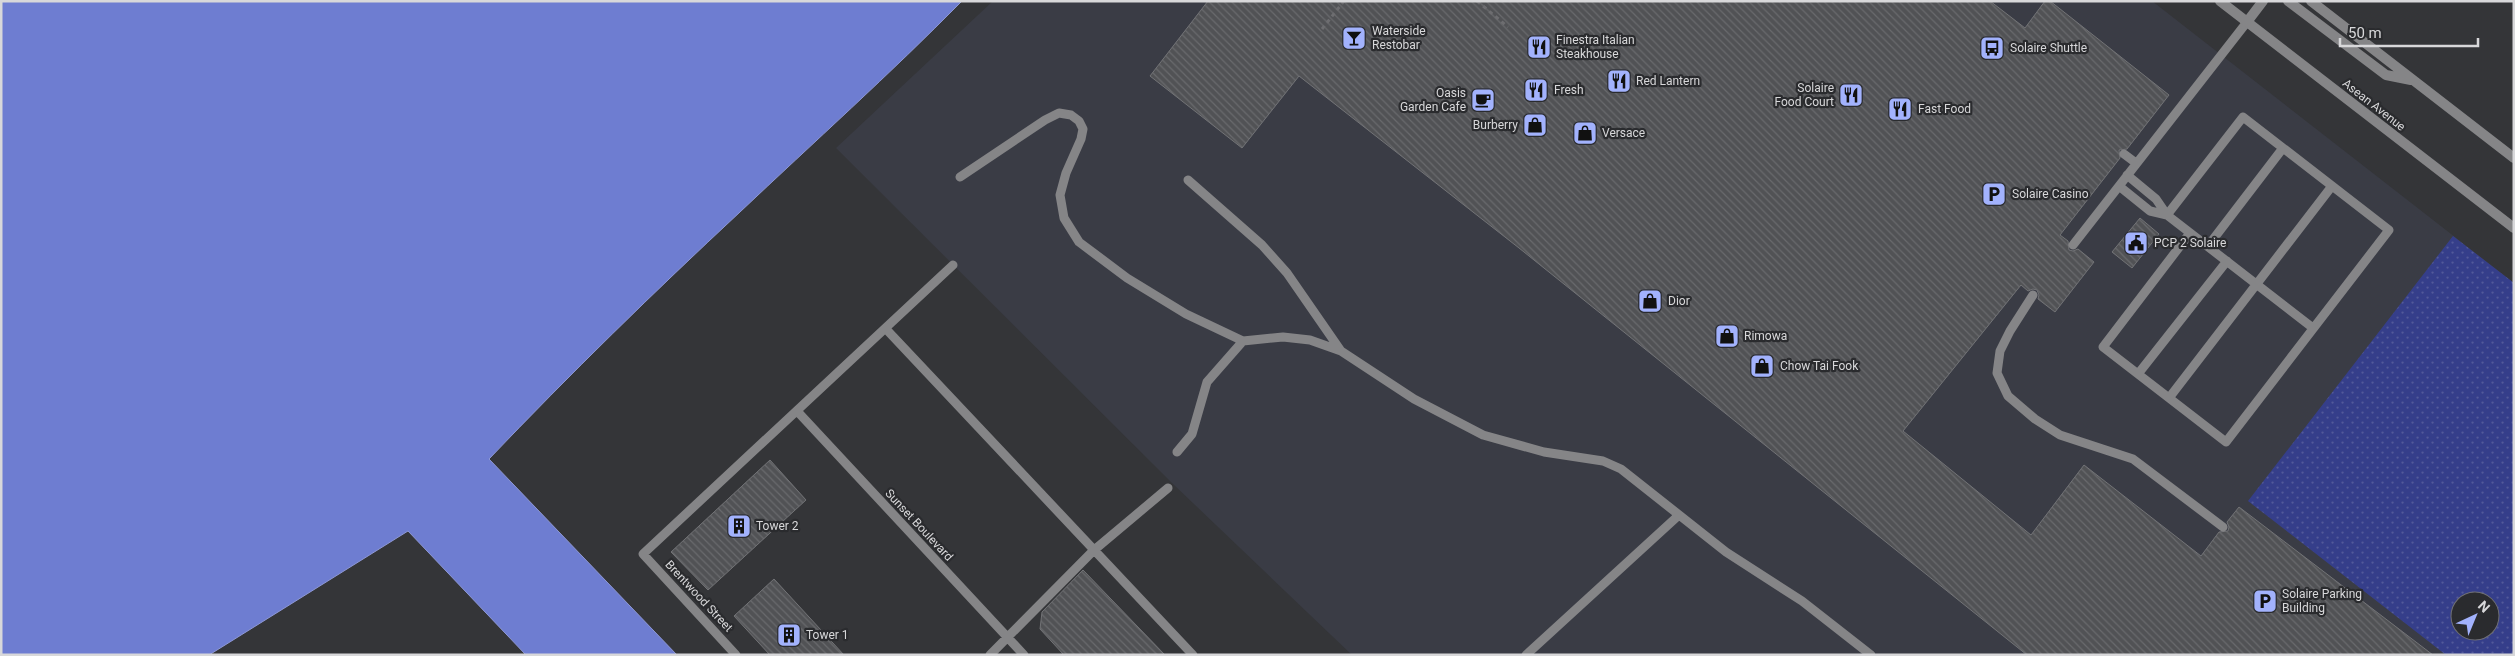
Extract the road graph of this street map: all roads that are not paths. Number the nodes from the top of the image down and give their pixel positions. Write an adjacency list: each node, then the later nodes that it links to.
1 (2220, 1): 5 (street, Asean Avenue)
2 (2263, 1): 5 (street)
3 (2288, 1): 6 (street)
4 (2311, 1): 6 (street)
5 (2247, 22): 10 (lane); 17 (street, Asean Avenue)
6 (2415, 80): 9 (street)
7 (2283, 148): 15 (lane); 16 (lane); 20 (lane)
8 (2124, 154): 10 (lane)
9 (2514, 158)
10 (2136, 163): 11 (lane)
11 (2127, 175): 14 (lane); 16 (lane)
12 (960, 177): 27 (lane)
13 (1188, 180): 28 (lane)
14 (2119, 186): 16 (lane); 19 (lane)
15 (2332, 186): 23 (lane); 26 (lane)
16 (2167, 215): 18 (lane)
17 (2514, 228)
18 (2190, 233): 20 (lane); 29 (lane)
19 (2073, 245)
20 (2208, 246): 21 (lane)
21 (2227, 261): 23 (lane); 29 (lane)
22 (953, 265): 25 (lane)
23 (2256, 284): 26 (lane); 30 (lane)
24 (2033, 295): 35 (lane)
25 (886, 328): 31 (lane); 36 (lane)
26 (2313, 328): 30 (lane)
27 (1243, 341): 28 (lane); 32 (lane)
28 (1341, 351): 34 (lane)
29 (2138, 374): 30 (lane)
30 (2169, 398)
31 (796, 411): 37 (lane, Sunset Boulevard); 38 (lane, Brentwood Street)
32 (1177, 452)
33 (1168, 488): 36 (lane)
34 (1679, 515): 42 (lane); 43 (lane)
35 (2223, 527)
36 (1093, 551): 37 (lane); 41 (lane)
37 (1007, 638): 39 (lane); 40 (lane, Sunset Boulevard)
38 (736, 655)
39 (990, 655)
40 (1024, 655)
41 (1193, 655)
42 (1526, 655)
43 (1871, 655)

